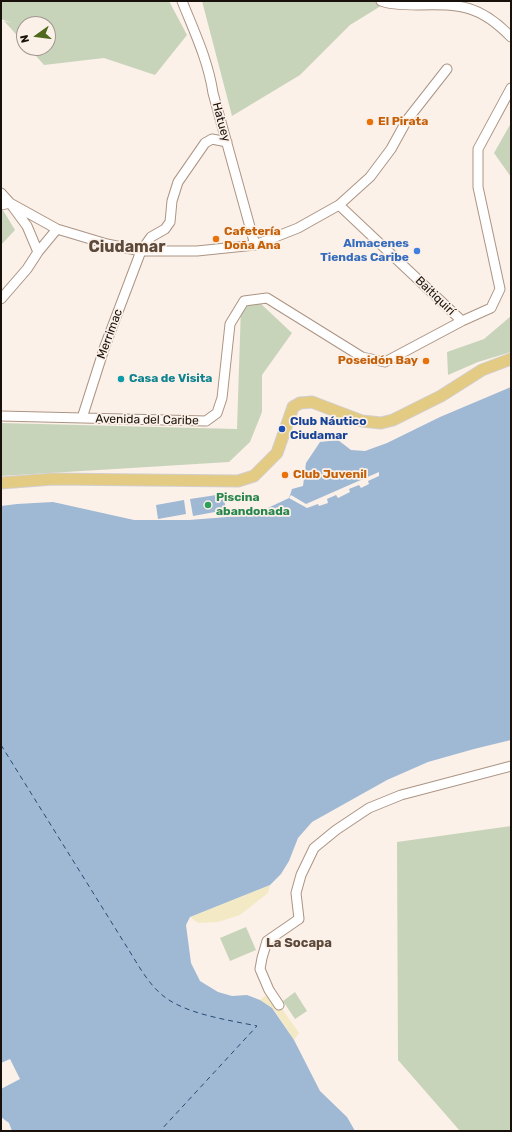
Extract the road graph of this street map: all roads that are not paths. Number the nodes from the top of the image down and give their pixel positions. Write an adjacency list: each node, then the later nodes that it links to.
1 (182, 1): 6 (street, Hatuey)
2 (381, 1): 3 (street)
3 (511, 37)
4 (447, 69): 10 (street)
5 (511, 88): 16 (street, Avenida del Caribe)
6 (227, 142): 12 (street, Hatuey); 13 (street)
7 (1, 193): 8 (street)
8 (10, 203): 9 (street); 11 (street); 14 (street)
9 (1, 205)
10 (339, 205): 12 (street); 16 (street, Baitiquirí)
11 (58, 229): 13 (street); 14 (street)
12 (255, 245): 13 (street)
13 (140, 251): 19 (street, Merrimac)
14 (38, 252): 15 (street)
15 (1, 299)
16 (462, 321): 19 (street, Avenida del Caribe)
17 (511, 359): 20 (main road)
18 (1, 416): 19 (street, Avenida del Caribe)
19 (82, 418)
20 (1, 483)
21 (511, 766): 22 (street)
22 (278, 1005)

